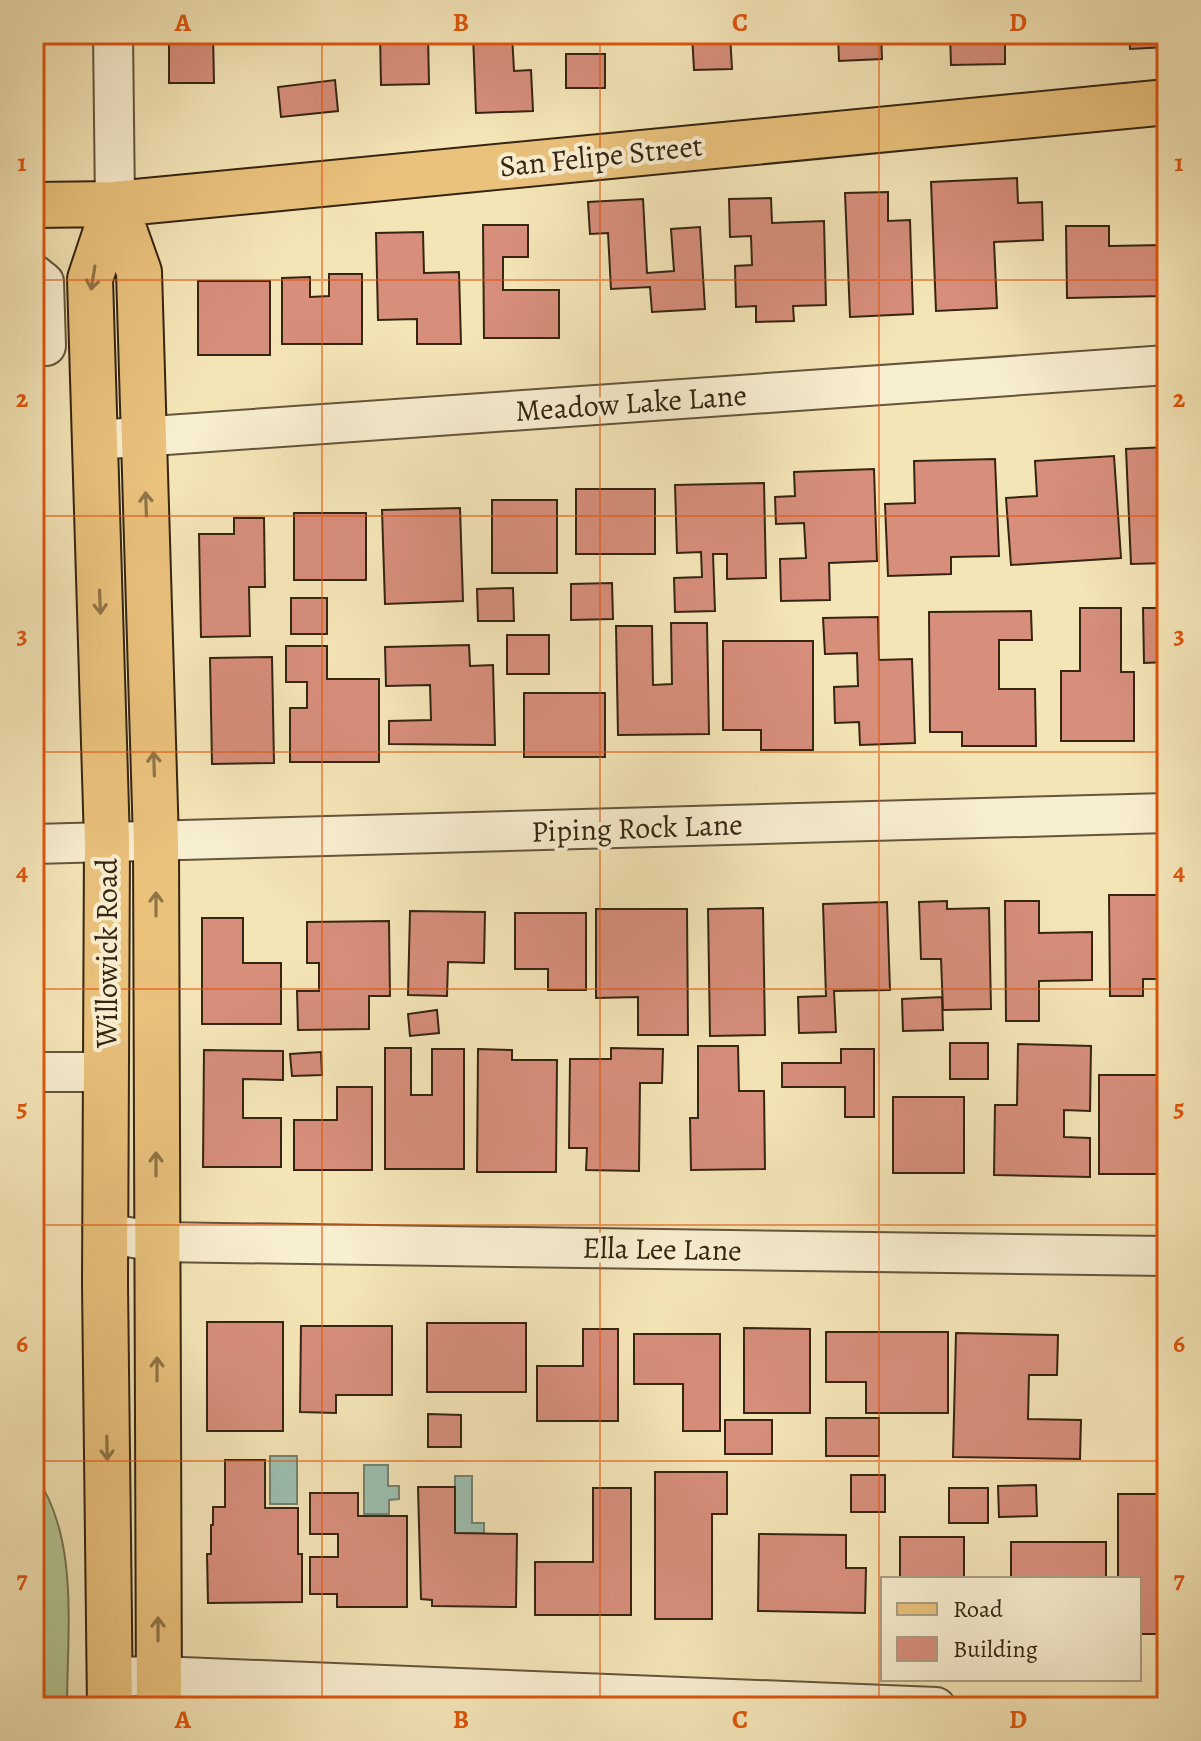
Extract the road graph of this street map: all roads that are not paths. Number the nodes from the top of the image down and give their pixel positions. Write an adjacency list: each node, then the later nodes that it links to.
1 (113, 34): 3 (street, Willowick Road)
2 (1167, 102): 3 (main road, San Felipe Street)
3 (115, 204): 4 (main road, San Felipe Street); 6 (main road, Willowick Road, one-way to 6); 9 (main road, Willowick Road)
4 (34, 205)
5 (34, 274): 7 (street)
6 (92, 345): 7 (street); 10 (main road, Willowick Road)
7 (40, 346)
8 (1167, 365): 9 (street, Meadow Lake Lane)
9 (144, 439): 10 (street, Meadow Lake Lane); 13 (main road, Willowick Road, one-way to 9)
10 (95, 440): 12 (main road, Willowick Road, one-way to 12)
11 (1167, 813): 13 (street, Piping Rock Lane)
12 (107, 842): 13 (street, Piping Rock Lane); 14 (street, Piping Rock Lane); 16 (main road, Willowick Road)
13 (156, 842): 18 (main road, Willowick Road, one-way to 13)
14 (34, 844)
15 (34, 1072): 16 (street)
16 (107, 1072): 17 (main road, Willowick Road)
17 (106, 1233): 18 (street, Ella Lee Lane); 20 (main road, Willowick Road)
18 (156, 1242): 19 (street, Ella Lee Lane); 20 (street); 22 (main road, Willowick Road, one-way to 18)
19 (1167, 1256)
20 (105, 1284): 21 (main road, Willowick Road, one-way to 21)
21 (109, 1692): 22 (street)
22 (158, 1692): 23 (street)
23 (936, 1707)

